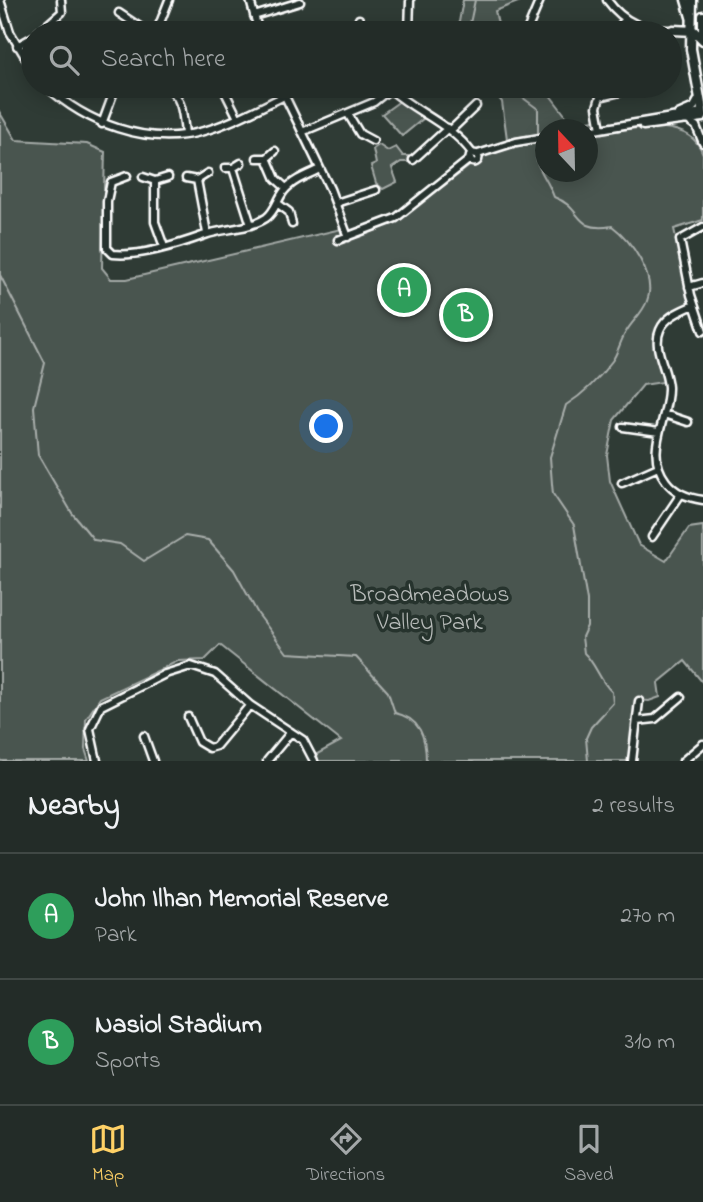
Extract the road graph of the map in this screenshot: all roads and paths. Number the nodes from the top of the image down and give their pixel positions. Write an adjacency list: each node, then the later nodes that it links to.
1 (0, 0): 27 (street)
2 (61, 0): 15 (street)
3 (169, 0): 17 (street)
4 (250, 0): 12 (street)
5 (410, 0): 19 (street)
6 (540, 0): 20 (street)
7 (607, 0): 14 (street)
8 (685, 0): 21 (street)
9 (692, 0): 21 (main road)
10 (300, 2): 12 (street)
11 (119, 13): 16 (street)
12 (254, 16): 18 (street)
13 (703, 16): 23 (main road)
14 (625, 20)
15 (52, 21)
16 (131, 21)
17 (161, 21)
18 (255, 21)
19 (409, 21)
20 (531, 21)
21 (690, 24): 22 (main road); 25 (main road); 28 (main road)
22 (682, 27)
23 (703, 31)
24 (682, 34): 28 (main road)
25 (703, 40)
26 (21, 44): 27 (street)
27 (17, 46): 29 (street)
28 (691, 46): 30 (main road)
29 (21, 52)
30 (699, 97): 42 (main road); 44 (street)
31 (61, 98): 46 (street)
32 (112, 98): 46 (street)
33 (177, 98): 51 (street)
34 (228, 98): 43 (street)
35 (280, 98): 43 (street)
36 (285, 98): 50 (street)
37 (375, 98): 41 (street)
38 (402, 98): 47 (street)
39 (600, 98): 48 (street)
40 (476, 106): 47 (street)
41 (348, 114): 50 (street); 53 (street)
42 (703, 114): 44 (street); 45 (street)
43 (238, 118): 51 (street)
44 (666, 119): 48 (street)
45 (688, 121): 48 (street); 54 (street)
46 (103, 124): 51 (street)
47 (450, 129): 56 (street); 59 (street)
48 (605, 129): 49 (street)
49 (598, 130)
50 (302, 132): 63 (street)
51 (185, 134)
52 (535, 138): 56 (street)
53 (373, 141)
54 (703, 144)
55 (275, 151): 58 (street)
56 (473, 156): 80 (street)
57 (257, 158): 58 (street)
58 (267, 158): 71 (street)
59 (413, 160)
60 (241, 163): 62 (street)
61 (225, 168): 62 (street)
62 (233, 168): 76 (street)
63 (320, 169): 71 (street); 74 (street)
64 (208, 173): 69 (street)
65 (127, 176): 83 (street)
66 (143, 177): 70 (street)
67 (168, 177): 70 (street)
68 (186, 178): 69 (street)
69 (197, 180): 79 (street)
70 (155, 181): 83 (street)
71 (286, 188): 73 (street)
72 (376, 190): 74 (street)
73 (277, 203): 75 (street); 76 (street)
74 (336, 203): 80 (street)
75 (293, 224)
76 (251, 225): 79 (street)
77 (703, 227): 81 (street)
78 (677, 230): 81 (street)
79 (207, 233): 83 (street)
80 (348, 237): 82 (street)
81 (680, 239): 85 (street)
82 (338, 240)
83 (163, 244)
84 (703, 283): 85 (street)
85 (689, 287): 86 (street)
86 (694, 305): 87 (street); 88 (street)
87 (703, 331)
88 (664, 414): 89 (street); 91 (street)
89 (688, 422)
90 (623, 427): 91 (street)
91 (659, 432): 92 (street)
92 (658, 467): 93 (street); 94 (street)
93 (622, 483)
94 (681, 494): 95 (street); 96 (street)
95 (703, 500)
96 (652, 537)
97 (681, 697): 101 (street)
98 (639, 701): 101 (street)
99 (250, 705): 100 (street); 102 (street); 105 (street)
100 (188, 717)
101 (637, 721): 109 (street)
102 (291, 732): 107 (street); 108 (street)
103 (144, 736): 106 (street)
104 (703, 744): 110 (street)
105 (97, 761)
106 (153, 761)
107 (267, 761)
108 (314, 761)
109 (632, 761)
110 (683, 761)

